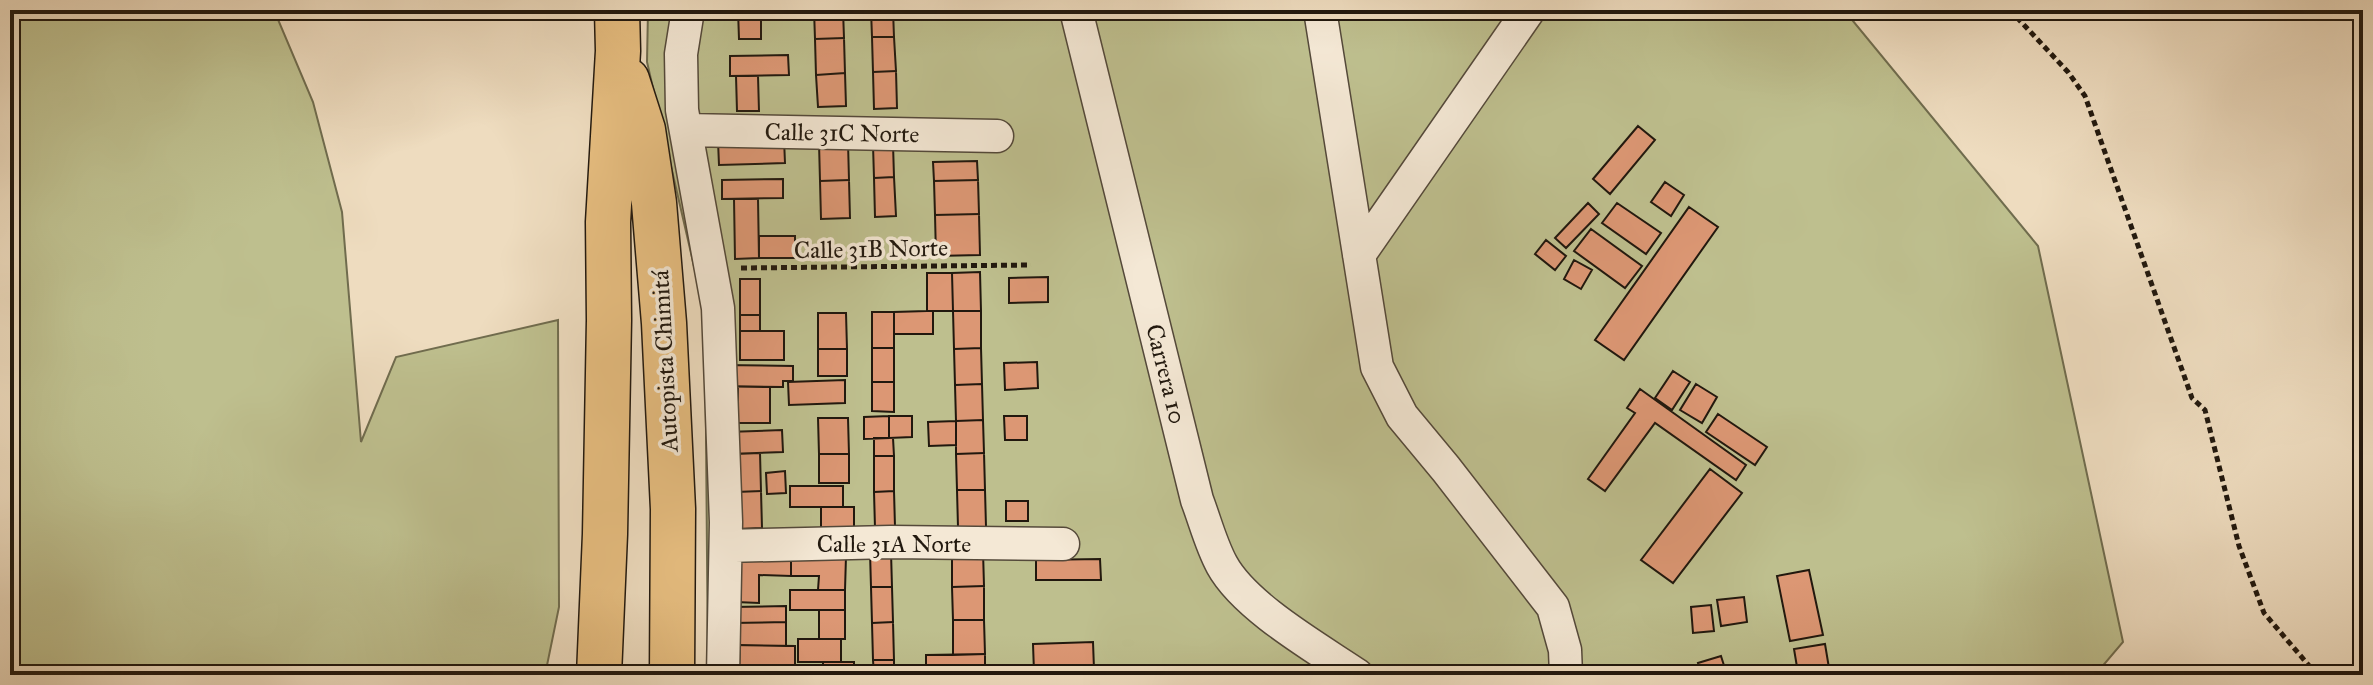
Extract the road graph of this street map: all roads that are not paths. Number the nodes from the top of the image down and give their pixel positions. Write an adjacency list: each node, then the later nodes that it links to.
1 (688, 10): 6 (street)
2 (1076, 10): 14 (street, Carrera 10)
3 (1320, 10): 8 (street)
4 (1529, 10): 8 (street)
5 (618, 31): 11 (highway, Autopista Chimitá); 12 (highway, Autopista Chimitá)
6 (686, 130): 7 (street, Calle 31C Norte); 10 (street)
7 (997, 136)
8 (1359, 255): 15 (street)
9 (1063, 544): 10 (street, Calle 31A Norte)
10 (726, 546): 13 (street)
11 (599, 675)
12 (672, 675)
13 (723, 675)
14 (1357, 675)
15 (1566, 675)

